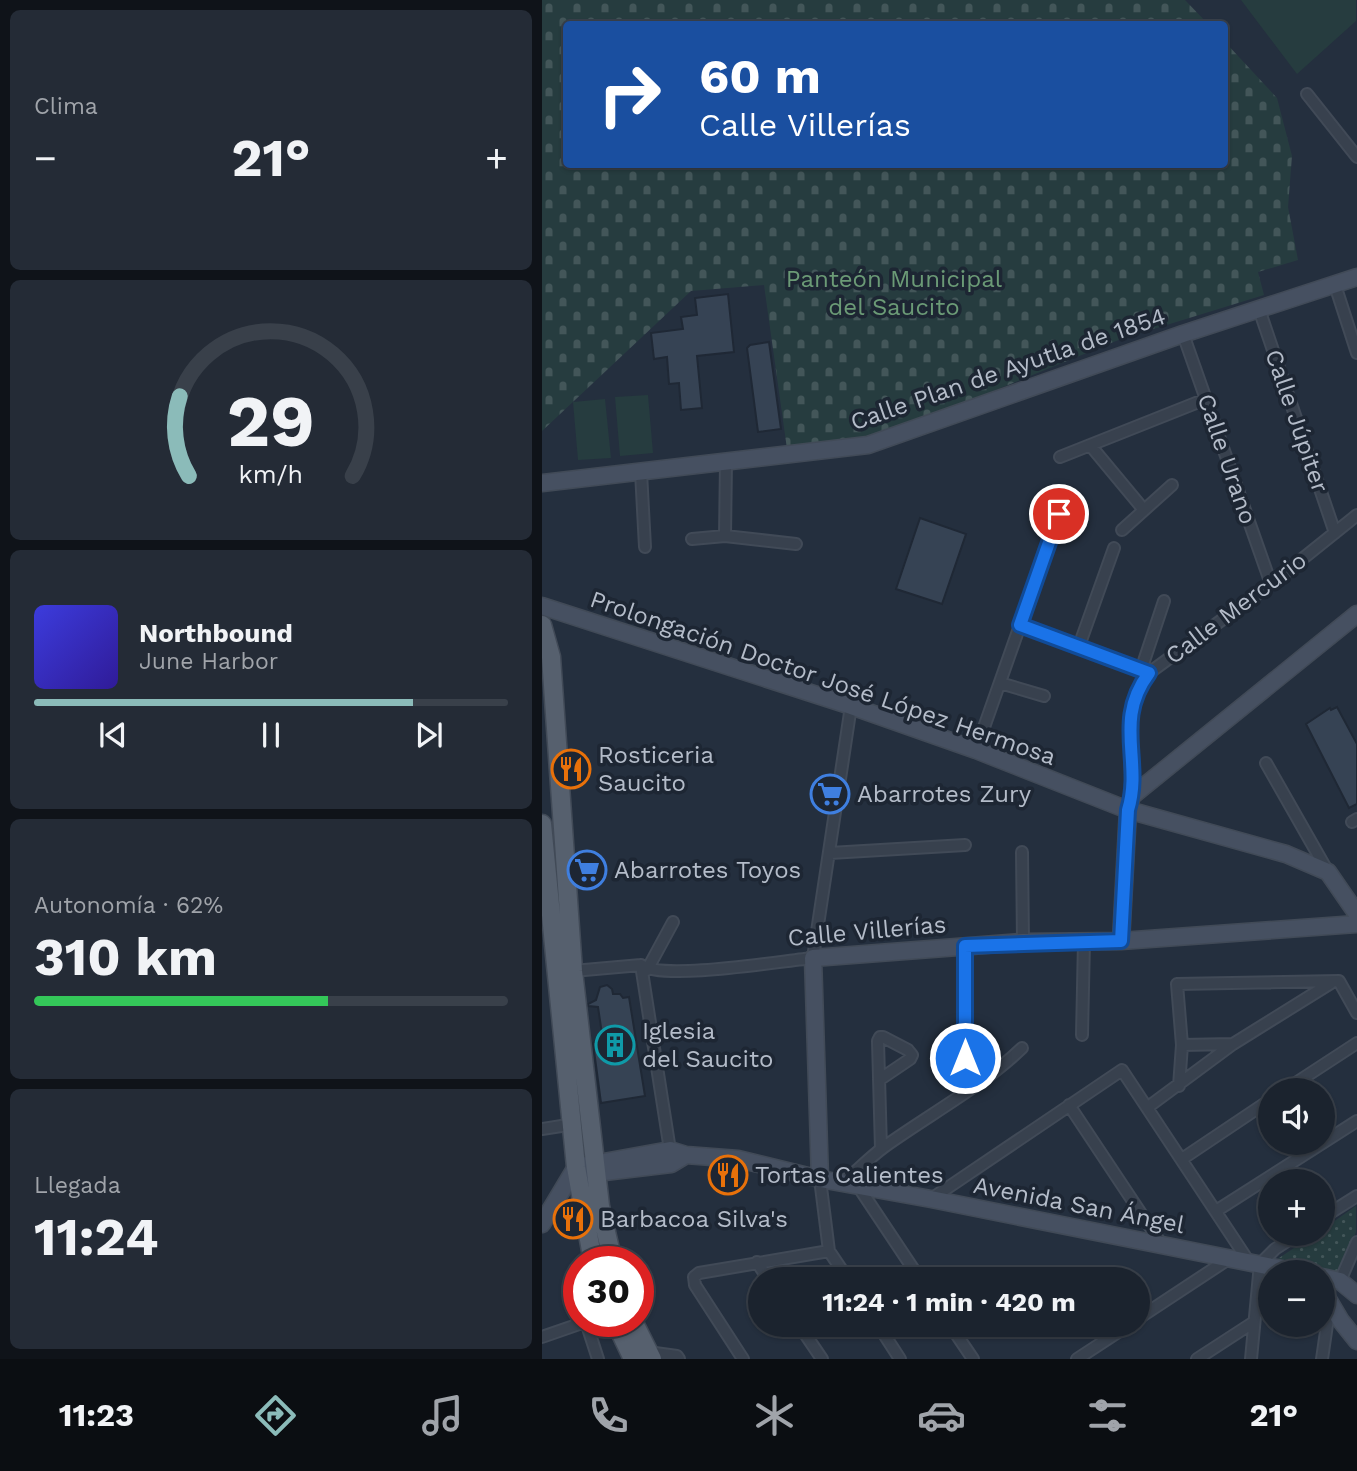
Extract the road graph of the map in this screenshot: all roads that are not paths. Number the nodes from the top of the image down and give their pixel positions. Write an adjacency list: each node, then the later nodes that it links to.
1 (1307, 94): 2 (street)
2 (1356, 157)
3 (1356, 277): 4 (street, Calle Plan de Ayutla de 1854)
4 (1335, 285): 5 (street, Calle Plan de Ayutla de 1854); 7 (street)
5 (1259, 309): 6 (street, Calle Plan de Ayutla de 1854); 19 (street, Calle Júpiter)
6 (1183, 334): 8 (street, Calle Urano); 11 (street, Calle Plan de Ayutla de 1854)
7 (1356, 353)
8 (1206, 399): 9 (street); 25 (street, Calle Urano)
9 (1090, 445): 10 (street); 16 (street)
10 (1060, 457)
11 (726, 462): 12 (street, Calle Plan de Ayutla de 1854); 20 (street)
12 (641, 472): 13 (street, Calle Plan de Ayutla de 1854); 23 (street)
13 (542, 483)
14 (1172, 485): 16 (street)
15 (1067, 492): 30 (street)
16 (1143, 510): 18 (street)
17 (1356, 515): 19 (street, Calle Mercurio)
18 (1122, 530)
19 (1335, 533): 25 (street, Calle Mercurio)
20 (725, 536): 21 (street); 22 (street)
21 (692, 539)
22 (796, 544)
23 (645, 547)
24 (1114, 548): 31 (street)
25 (1271, 584): 32 (street, Calle Mercurio)
26 (1164, 601): 32 (street)
27 (542, 606): 35 (street, Prolongación Doctor José López Hermosa)
28 (1356, 614): 38 (street)
29 (542, 625): 54 (main road)
30 (1020, 625): 31 (street); 33 (street)
31 (1079, 646): 32 (street)
32 (1145, 671): 38 (street, Calle Mercurio)
33 (1000, 682): 34 (street); 36 (street)
34 (1044, 696)
35 (851, 706): 36 (street, Prolongación Doctor José López Hermosa); 42 (street)
36 (976, 750): 38 (street, Prolongación Doctor José López Hermosa)
37 (1266, 763): 43 (street)
38 (1130, 803): 43 (street, Prolongación Doctor José López Hermosa); 48 (street)
39 (542, 824): 51 (main road)
40 (965, 845): 42 (street)
41 (1022, 852): 49 (street)
42 (830, 853): 52 (street)
43 (1328, 872): 44 (street)
44 (1356, 914)
45 (673, 922): 53 (street)
46 (1356, 923): 48 (street, Calle Villerías)
47 (1084, 941): 48 (street, Calle Villerías); 49 (street, Calle Villerías); 57 (street)
48 (1121, 941)
49 (1023, 942): 50 (street, Calle Villerías)
50 (965, 946): 52 (street, Calle Villerías); 62 (street)
51 (549, 953): 70 (main road)
52 (813, 958): 53 (street, Calle Villerías); 76 (street)
53 (644, 967): 54 (street, Calle Villerías); 73 (street)
54 (573, 971): 75 (main road)
55 (1334, 981): 56 (street); 59 (street); 60 (street)
56 (1356, 1013)
57 (1082, 1035)
58 (1356, 1043): 63 (street)
59 (1233, 1044): 60 (street); 65 (street)
60 (1182, 1045): 65 (street)
61 (1022, 1048): 72 (street)
62 (965, 1058)
63 (1303, 1078)
64 (879, 1080): 72 (street)
65 (1179, 1086): 67 (street)
66 (1069, 1105): 67 (street); 79 (street); 84 (street)
67 (1148, 1107): 74 (street)
68 (1258, 1108): 74 (street)
69 (1356, 1121): 81 (street)
70 (574, 1124): 71 (street); 75 (main road)
71 (542, 1129)
72 (881, 1149): 77 (street)
73 (678, 1152): 75 (street, Avenida San Ángel); 76 (street, Avenida San Ángel)
74 (1182, 1159): 81 (street)
75 (583, 1173): 82 (street); 85 (main road); 86 (main road)
76 (820, 1179): 77 (street, Avenida San Ángel); 88 (street)
77 (850, 1185): 79 (street, Avenida San Ángel); 95 (street)
78 (1356, 1196): 80 (street)
79 (931, 1199): 84 (street, Avenida San Ángel)
80 (1335, 1210)
81 (1216, 1211): 91 (street)
82 (542, 1224)
83 (1356, 1242): 97 (street)
84 (1162, 1245): 89 (street, Avenida San Ángel)
85 (591, 1246)
86 (609, 1246)
87 (1280, 1246): 91 (street)
88 (829, 1251): 90 (street); 94 (street)
89 (1227, 1260): 91 (street, Avenida San Ángel); 100 (street)
90 (757, 1262): 93 (street); 117 (street)
91 (1255, 1263): 92 (street, Avenida San Ángel); 101 (street)
92 (1258, 1264)
93 (760, 1267)
94 (840, 1267)
95 (911, 1267)
96 (1335, 1280): 97 (street)
97 (1340, 1281): 98 (street)
98 (1356, 1295)
99 (1335, 1310): 112 (street)
100 (1150, 1311)
101 (1254, 1322): 114 (street); 122 (street)
102 (563, 1330): 103 (street)
103 (542, 1337)
104 (591, 1337): 115 (street)
105 (628, 1337): 113 (main road)
106 (638, 1337): 113 (main road)
107 (807, 1337): 118 (street)
108 (886, 1337): 119 (street)
109 (958, 1337): 120 (street)
110 (1111, 1337): 121 (street)
111 (1323, 1337): 123 (street)
112 (1356, 1341)
113 (644, 1357): 116 (street)
114 (1200, 1358)
115 (598, 1359)
116 (679, 1359)
117 (743, 1359)
118 (822, 1359)
119 (900, 1359)
120 (973, 1359)
121 (1077, 1359)
122 (1251, 1359)
123 (1322, 1359)

